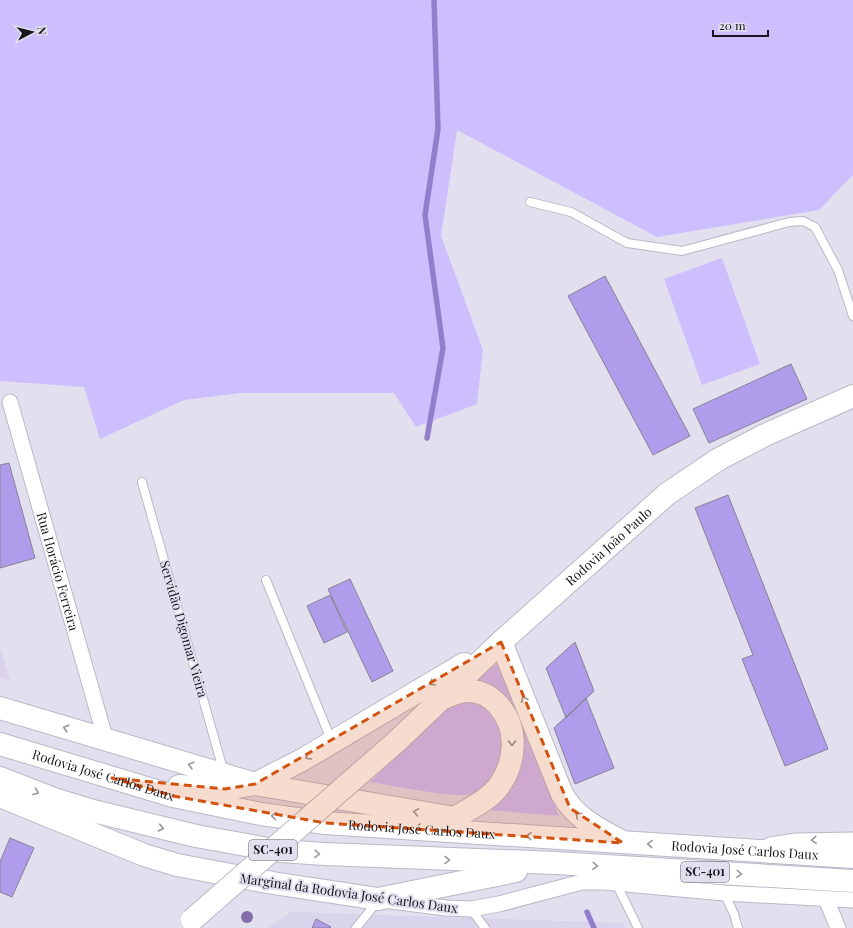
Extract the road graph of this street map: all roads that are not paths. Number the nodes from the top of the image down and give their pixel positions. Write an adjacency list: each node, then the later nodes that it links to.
1 (530, 202): 2 (lane)
2 (853, 316)
3 (853, 396): 7 (main road, Rodovia João Paulo)
4 (10, 402): 10 (street, Rua Horácio Ferreira)
5 (142, 482): 13 (lane, Servidão Digomar Vieira)
6 (266, 580): 11 (lane)
7 (502, 642): 8 (main road, Rodovia João Paulo); 11 (main road, one-way to 11); 21 (main road, one-way to 7)
8 (437, 701): 18 (main road, one-way to 18); 32 (main road, Rodovia João Paulo, bridge)
9 (0, 708): 10 (main road, one-way to 9)
10 (106, 741): 13 (main road, one-way to 10)
11 (332, 742): 16 (main road, one-way to 16)
12 (0, 744): 15 (main road, Rodovia José Carlos Daux / SC-401)
13 (225, 775): 16 (main road)
14 (0, 778): 24 (main road, Rodovia José Carlos Daux / SC-401, one-way to 24)
15 (112, 778): 16 (main road); 19 (main road, Rodovia José Carlos Daux / SC-401, one-way to 15)
16 (255, 784): 18 (main road, one-way to 16)
17 (0, 796): 28 (main road, Marginal da Rodovia José Carlos Daux)
18 (455, 818): 19 (main road)
19 (494, 834): 21 (main road, Rodovia José Carlos Daux / SC-401, one-way to 19)
20 (853, 840): 22 (street, one-way to 22)
21 (623, 843): 22 (main road, Rodovia José Carlos Daux / SC-401, one-way to 21)
22 (745, 849): 23 (main road, Rodovia José Carlos Daux / SC-401)
23 (853, 857)
24 (556, 864): 25 (main road, Rodovia José Carlos Daux / SC-401, one-way to 25); 28 (main road)
25 (853, 881)
26 (616, 883): 27 (street, Marginal da Rodovia José Carlos Daux); 31 (street, Marginal da Rodovia José Carlos Daux); 35 (lane)
27 (724, 894): 29 (street, Marginal da Rodovia José Carlos Daux); 36 (lane)
28 (378, 899): 31 (street, Marginal da Rodovia José Carlos Daux); 33 (lane)
29 (826, 899): 30 (street, Marginal da Rodovia José Carlos Daux); 37 (street)
30 (853, 900)
31 (471, 909): 34 (lane)
32 (188, 924)
33 (356, 928)
34 (485, 928)
35 (638, 928)
36 (738, 928)
37 (838, 928)

